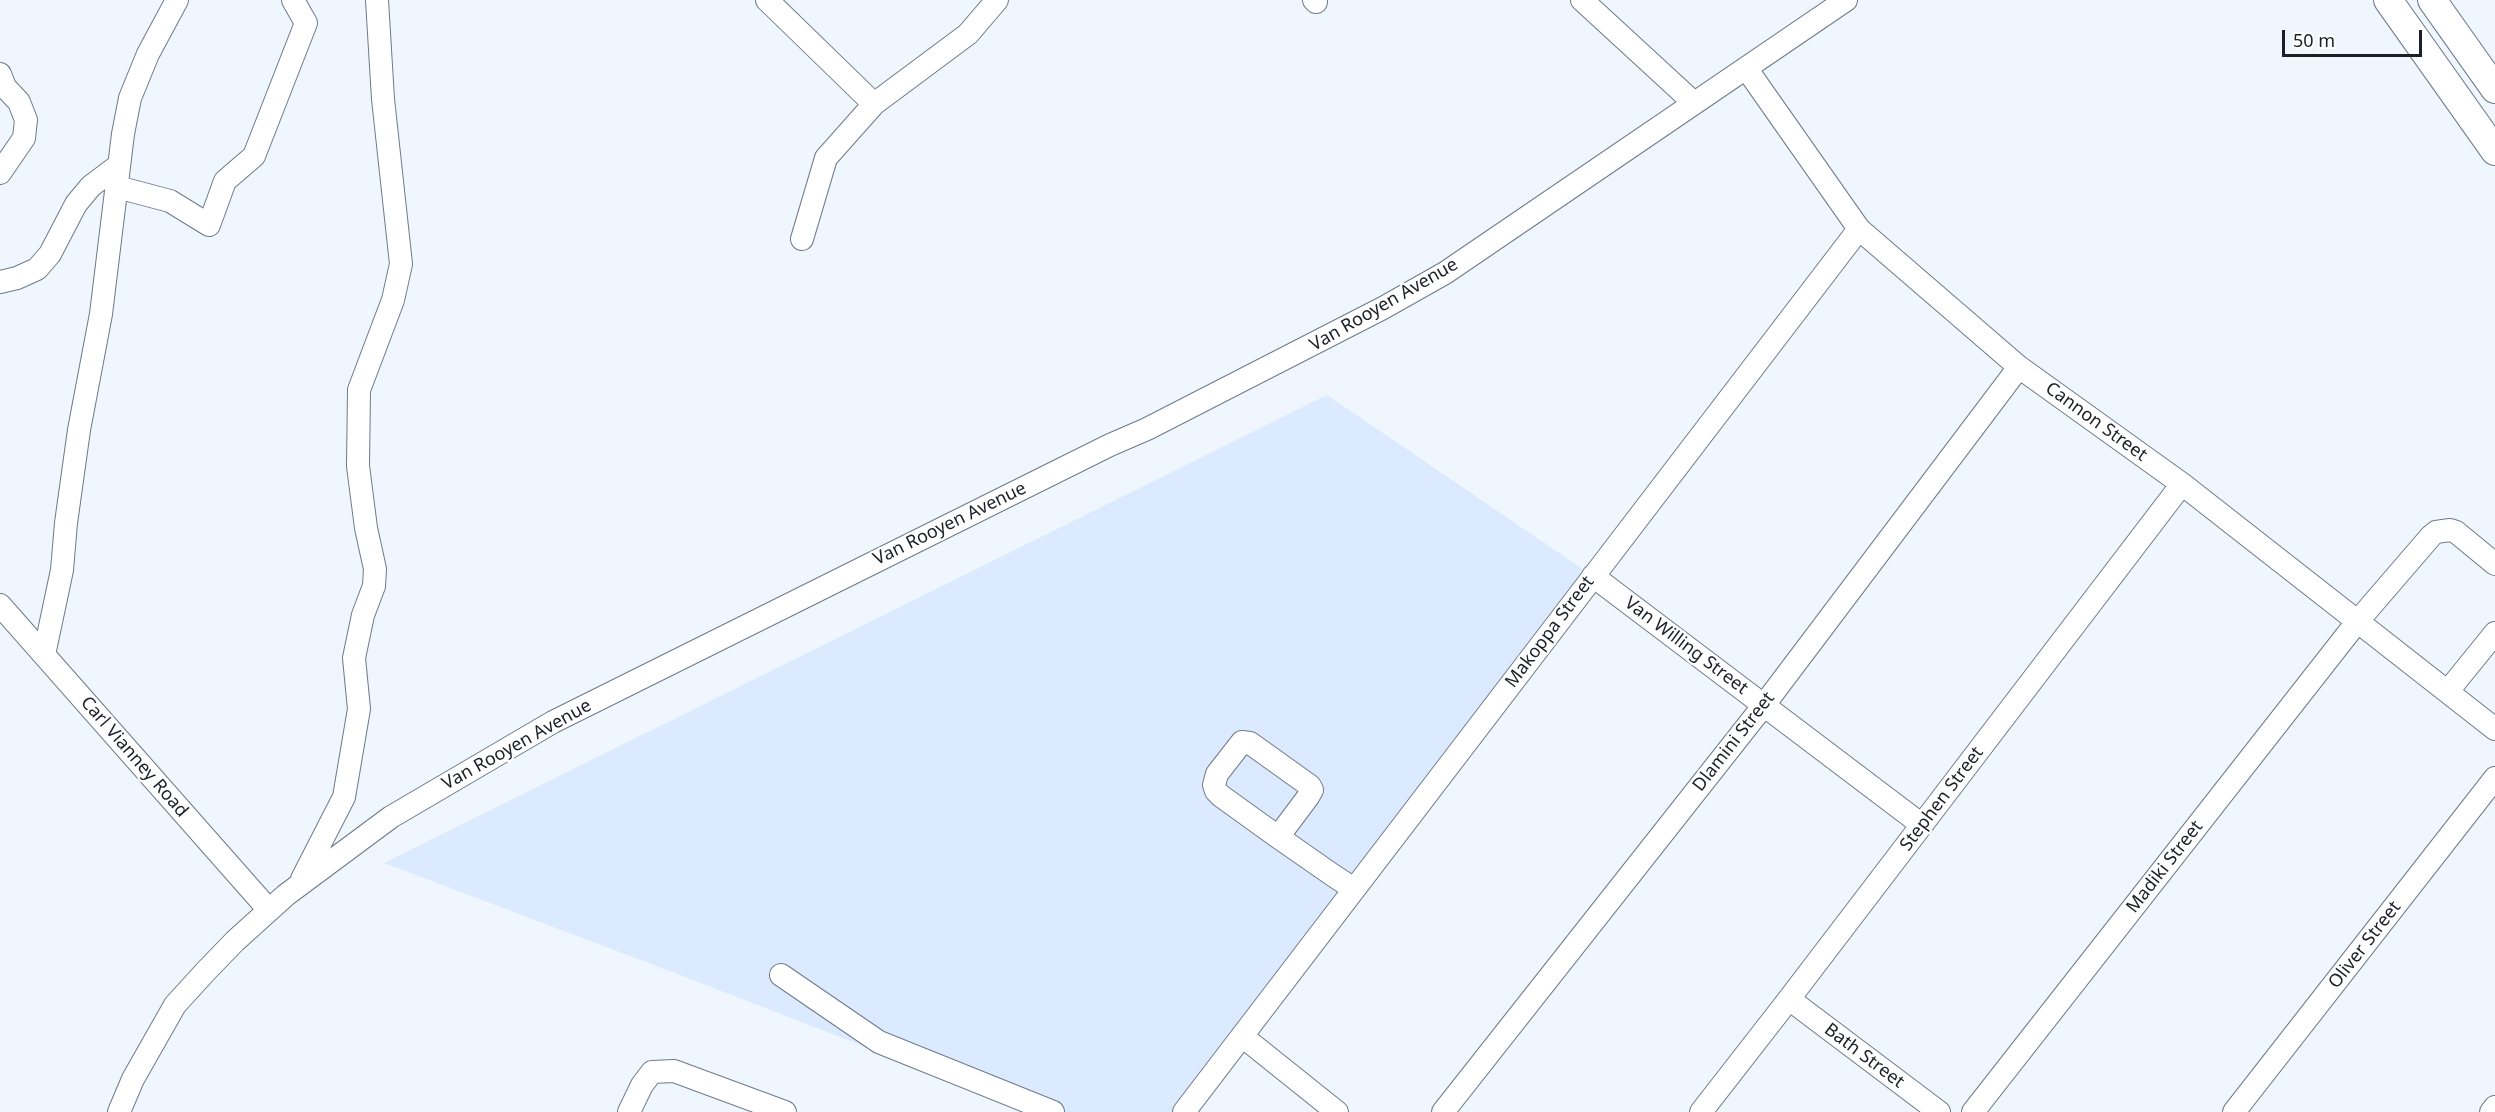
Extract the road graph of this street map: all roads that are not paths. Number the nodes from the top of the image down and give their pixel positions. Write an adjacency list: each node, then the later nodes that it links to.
1 (177, 0): 17 (street)
2 (293, 0): 17 (street)
3 (377, 0): 35 (street)
4 (767, 0): 14 (street)
5 (998, 0): 14 (street)
6 (1582, 0): 13 (street)
7 (1846, 0): 10 (street, Van Rooyen Avenue)
8 (2388, 0): 15 (main road)
9 (2432, 0): 12 (main road)
10 (1746, 68): 13 (street, Van Rooyen Avenue); 18 (street, Cannon Street)
11 (0, 74): 16 (street)
12 (2495, 89)
13 (1694, 103): 35 (street, Van Rooyen Avenue)
14 (874, 104): 19 (street)
15 (2495, 151)
16 (0, 173)
17 (118, 176): 20 (street); 28 (street)
18 (1859, 229): 21 (street, Cannon Street); 24 (street, Makoppa Street)
19 (802, 239)
20 (0, 282)
21 (2019, 367): 22 (street, Cannon Street); 30 (street, Dlamini Street)
22 (2182, 484): 26 (street, Cannon Street); 33 (street, Stephen Street)
23 (2495, 564): 26 (street, Madiki Street)
24 (1593, 576): 30 (street, Van Willing Street); 36 (street, Makoppa Street)
25 (0, 604): 28 (street, Carl Vianney Road)
26 (2357, 622): 29 (street, Cannon Street); 51 (street, Madiki Street)
27 (2495, 633): 29 (street)
28 (44, 655): 37 (street, Carl Vianney Road)
29 (2448, 691): 31 (street, Cannon Street)
30 (1764, 705): 33 (street, Van Willing Street); 48 (street, Dlamini Street)
31 (2495, 729)
32 (2495, 778): 52 (street, Oliver Street)
33 (1922, 825): 39 (street, Stephen Street)
34 (1278, 837): 36 (street)
35 (299, 885): 37 (street, Van Rooyen Avenue)
36 (1354, 890): 40 (street, Makoppa Street)
37 (269, 910): 42 (street, Van Rooyen Avenue)
38 (781, 975): 45 (street)
39 (1789, 999): 49 (street, Stephen Street); 50 (street, Bath Street)
40 (1242, 1036): 46 (street, Makoppa Street); 47 (street)
41 (2495, 1107): 53 (street)
42 (119, 1112)
43 (629, 1112): 44 (street)
44 (785, 1112)
45 (1053, 1112)
46 (1184, 1112)
47 (1337, 1112)
48 (1443, 1112)
49 (1701, 1112)
50 (1939, 1112)
51 (1973, 1112)
52 (2234, 1112)
53 (2491, 1112)

